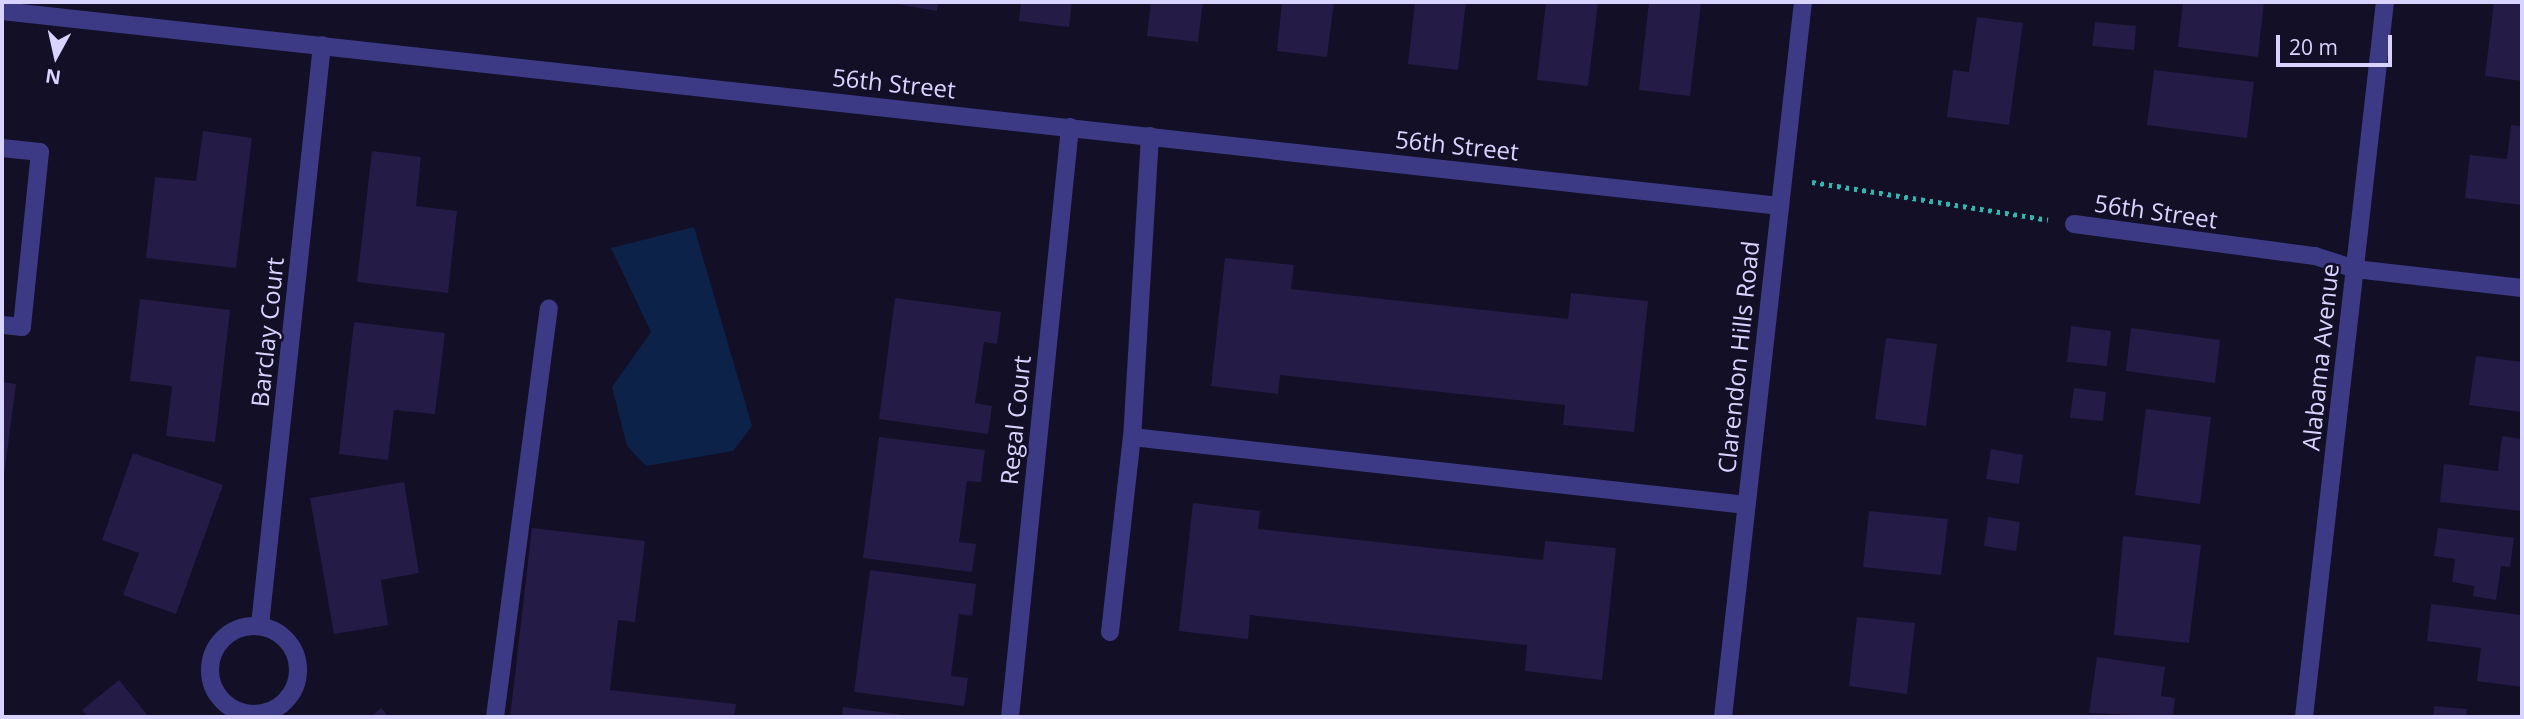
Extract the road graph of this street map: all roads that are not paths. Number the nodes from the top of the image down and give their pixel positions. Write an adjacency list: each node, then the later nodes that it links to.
1 (1803, 2): 8 (street, Clarendon Hills Road)
2 (2385, 2): 10 (street, Alabama Avenue)
3 (2, 11): 4 (street, 56th Street)
4 (323, 45): 5 (street, 56th Street); 16 (street, Barclay Court)
5 (1070, 127): 6 (street, 56th Street); 19 (street, Regal Court)
6 (1150, 136): 8 (street, 56th Street); 14 (street)
7 (2, 148): 13 (street)
8 (1780, 206): 15 (street, Clarendon Hills Road)
9 (2074, 225): 10 (street, 56th Street)
10 (2355, 269): 11 (street, 56th Street); 21 (street, Alabama Avenue)
11 (2522, 288)
12 (549, 309): 18 (street)
13 (2, 325)
14 (1132, 437): 15 (street); 17 (street)
15 (1746, 505): 20 (street, Clarendon Hills Road)
16 (260, 625): 16 (street)
17 (1110, 632)
18 (495, 717)
19 (1010, 717)
20 (1723, 717)
21 (2304, 717)

